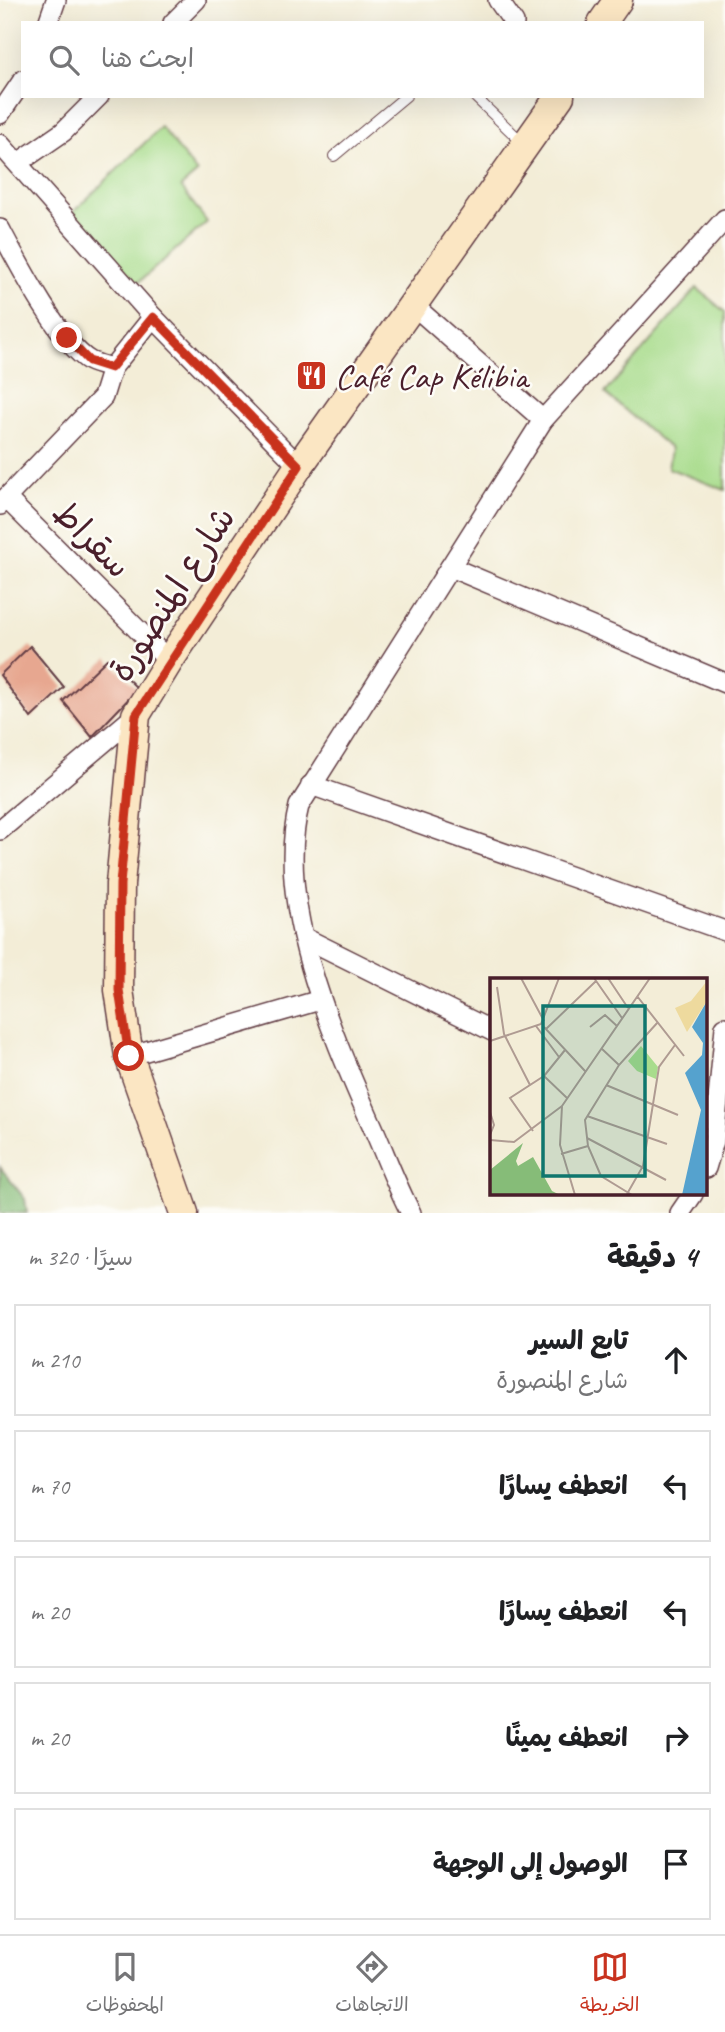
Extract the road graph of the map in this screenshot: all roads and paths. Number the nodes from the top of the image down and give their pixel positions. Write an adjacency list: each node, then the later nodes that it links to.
1 (56, 0): 4 (street)
2 (196, 0): 5 (street)
3 (499, 0): 6 (street)
4 (49, 21)
5 (175, 21)
6 (513, 21)
7 (21, 82): 12 (street)
8 (97, 98): 16 (street)
9 (404, 98): 15 (lane)
10 (476, 98): 14 (lane)
11 (559, 98): 14 (street, شارع المنصورة)
12 (2, 106)
13 (0, 144): 16 (street)
14 (525, 145): 19 (street, شارع المنصورة)
15 (334, 156)
16 (18, 163): 20 (street)
17 (725, 219): 22 (street)
18 (0, 229): 21 (street)
19 (413, 305): 22 (street); 23 (street, شارع المنصورة)
20 (153, 317): 21 (street); 23 (street)
21 (111, 368): 24 (street)
22 (543, 420): 25 (street)
23 (299, 466): 26 (street, شارع المنصورة)
24 (3, 502): 26 (street, سقراط)
25 (450, 567): 27 (street); 29 (street)
26 (169, 661): 28 (street, شارع المنصورة)
27 (725, 683)
28 (136, 715): 30 (street); 36 (street, شارع المنصورة)
29 (311, 785): 31 (street); 32 (street)
30 (0, 830)
31 (725, 931)
32 (305, 938): 33 (street); 35 (street)
33 (320, 1000): 36 (street); 41 (street)
34 (725, 1027): 37 (street)
35 (490, 1030)
36 (129, 1056): 40 (street, شارع المنصورة)
37 (715, 1142): 38 (street)
38 (708, 1162)
39 (692, 1196): 42 (street)
40 (184, 1213)
41 (411, 1213)
42 (680, 1213)

